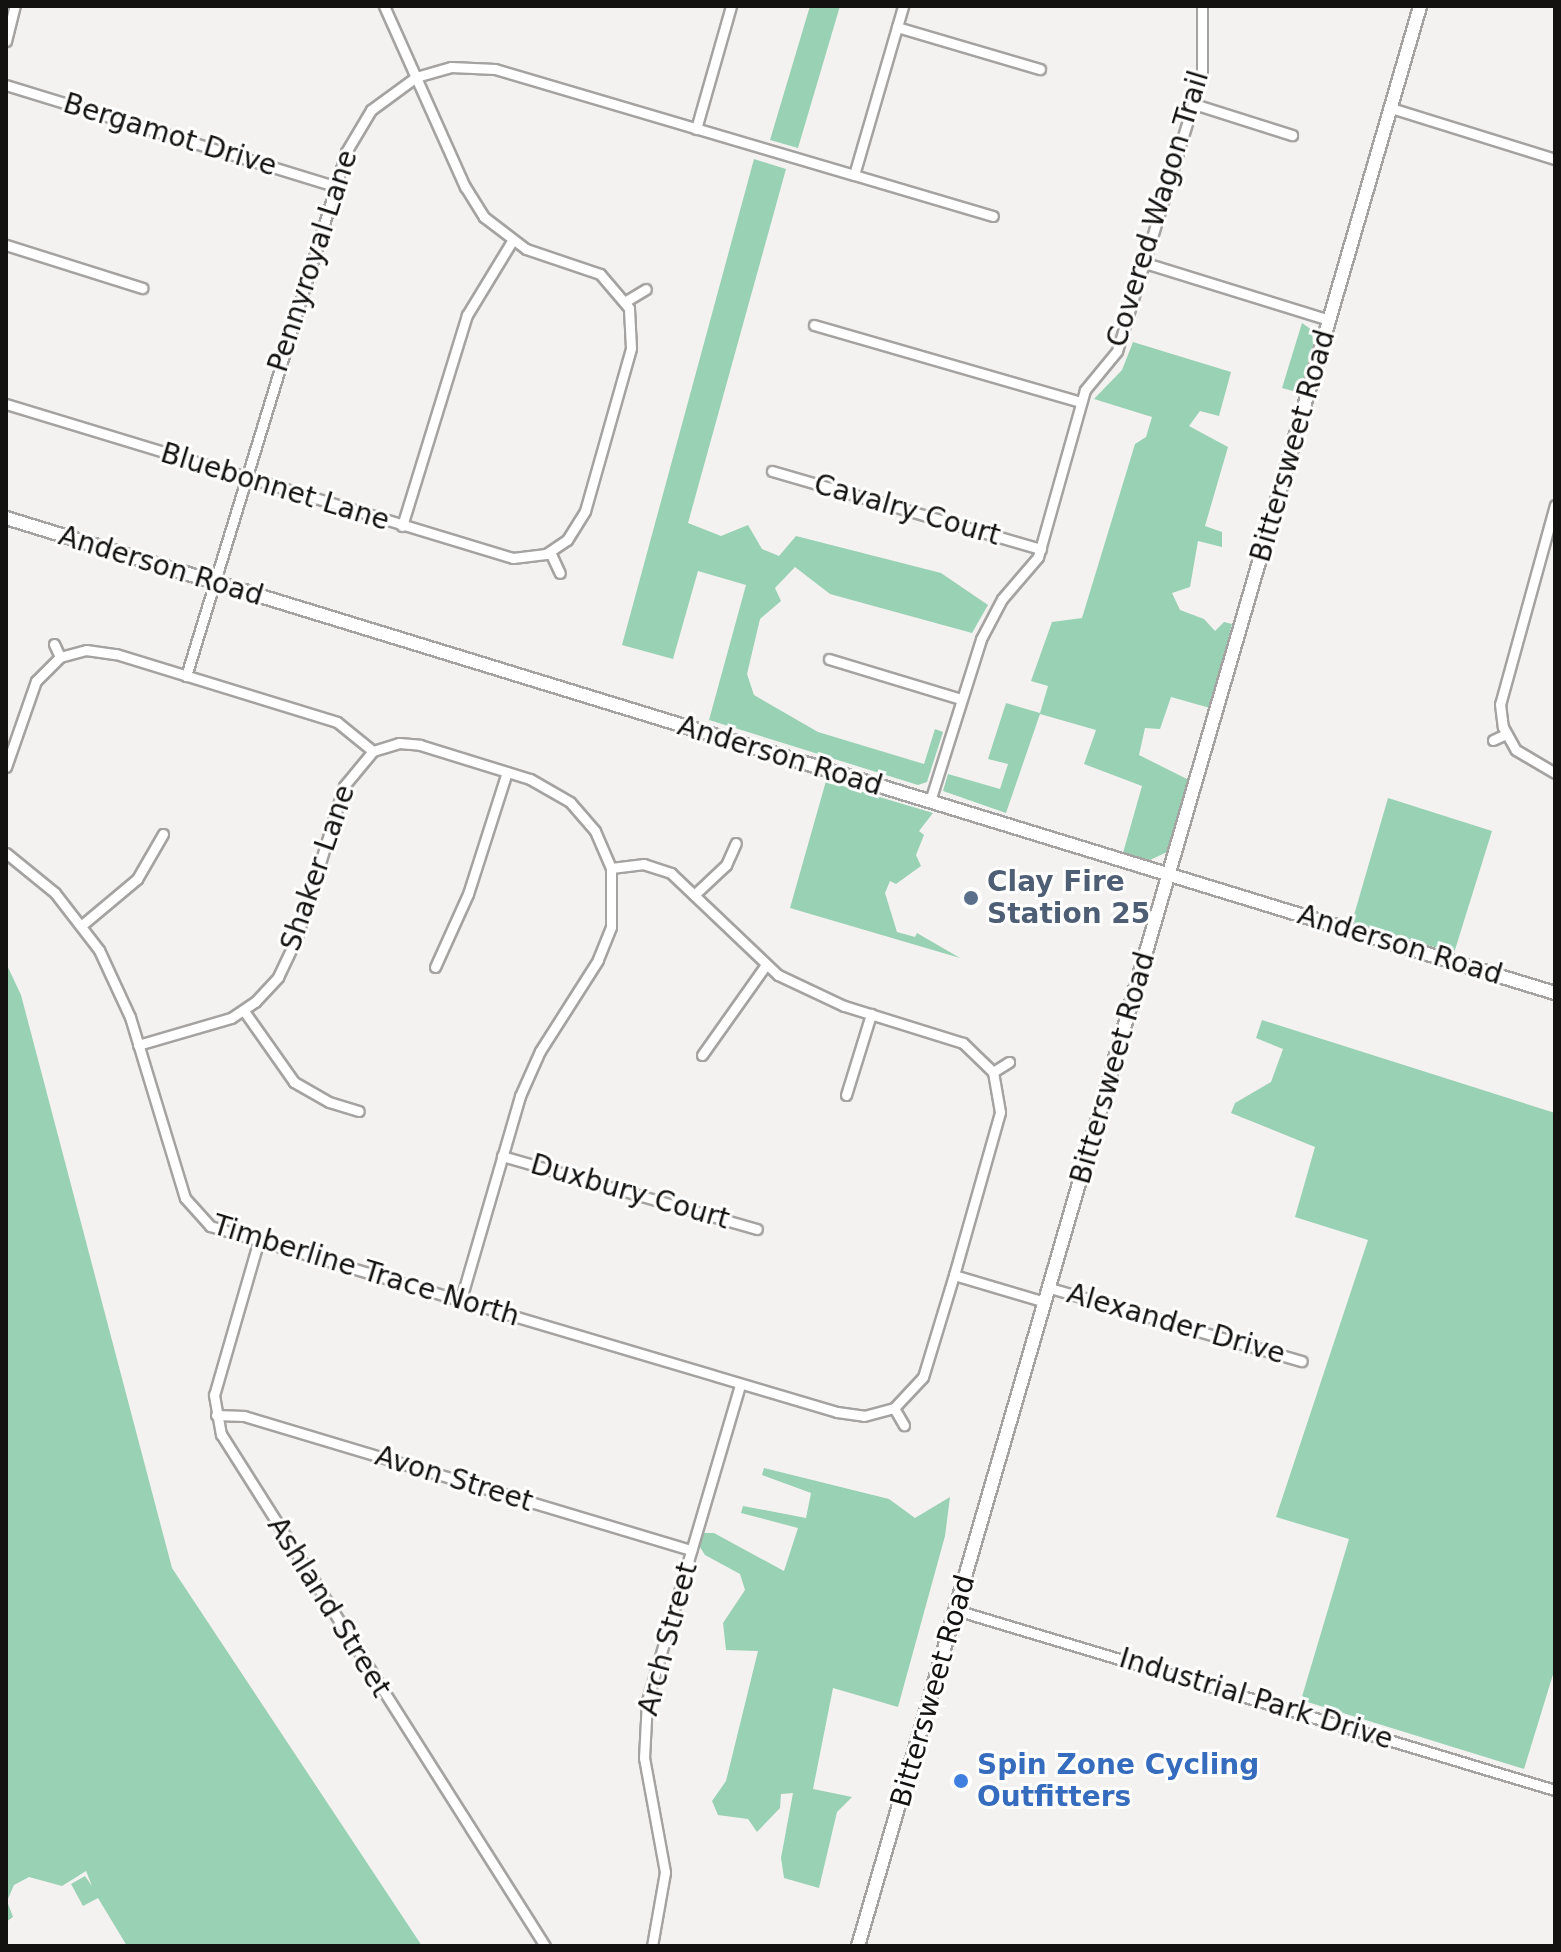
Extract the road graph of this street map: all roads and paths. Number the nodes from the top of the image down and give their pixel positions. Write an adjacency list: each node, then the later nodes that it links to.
1 (15, 6): 8 (street)
2 (384, 6): 10 (street)
3 (731, 6): 14 (street)
4 (903, 6): 7 (street)
5 (1202, 6): 12 (street, Covered Wagon Trail)
6 (1420, 6): 13 (street, Bittersweet Road)
7 (897, 27): 9 (street); 17 (street)
8 (6, 41)
9 (1040, 69)
10 (416, 77): 14 (street, Pennyroyal Lane); 18 (street, Pennyroyal Lane); 20 (street)
11 (6, 85): 18 (street, Bergamot Drive)
12 (1194, 104): 15 (street); 22 (street, Covered Wagon Trail)
13 (1391, 108): 16 (street); 26 (street, Bittersweet Road)
14 (696, 129): 17 (street, Pennyroyal Lane)
15 (1292, 135)
16 (1555, 159)
17 (854, 175): 19 (street, Pennyroyal Lane)
18 (335, 186): 31 (street, Pennyroyal Lane)
19 (993, 216)
20 (512, 241): 25 (street); 34 (street)
21 (6, 245): 23 (street)
22 (1145, 263): 26 (street); 28 (street, Covered Wagon Trail)
23 (142, 288)
24 (646, 289): 25 (street)
25 (626, 301): 36 (street)
26 (1329, 320): 55 (street, Bittersweet Road)
27 (814, 325): 28 (street)
28 (1081, 402): 35 (street, Covered Wagon Trail)
29 (6, 404): 31 (street, Bluebonnet Lane)
30 (772, 471): 35 (street, Cavalry Court)
31 (246, 477): 34 (street, Bluebonnet Lane); 38 (street, Pennyroyal Lane)
32 (1555, 507): 44 (street)
33 (6, 518): 38 (street, Anderson Road)
34 (402, 526): 36 (street, Bluebonnet Lane)
35 (1041, 549): 43 (street, Covered Wagon Trail)
36 (548, 553): 37 (street)
37 (560, 573)
38 (214, 583): 42 (street, Pennyroyal Lane); 50 (street, Anderson Road)
39 (54, 644): 41 (street)
40 (829, 659): 43 (street)
41 (56, 660): 42 (street); 47 (street)
42 (186, 676): 46 (street)
43 (961, 699): 50 (street, Covered Wagon Trail)
44 (1506, 734): 45 (street); 49 (street)
45 (1493, 740)
46 (373, 751): 48 (street); 61 (street, Shaker Lane)
47 (6, 767)
48 (507, 772): 54 (street); 59 (street)
49 (1555, 773)
50 (930, 801): 55 (street, Anderson Road)
51 (163, 834): 57 (street)
52 (736, 843): 56 (street)
53 (6, 853): 57 (street, Timberline Trace North)
54 (611, 868): 56 (street); 69 (street)
55 (1169, 874): 60 (street, Anderson Road); 73 (street, Bittersweet Road)
56 (694, 895): 58 (street)
57 (82, 925): 63 (street, Timberline Trace North)
58 (765, 966): 62 (street); 64 (street)
59 (435, 967)
60 (1555, 993)
61 (244, 1011): 63 (street, Shaker Lane); 68 (street)
62 (871, 1014): 66 (street); 67 (street)
63 (138, 1045): 71 (street, Timberline Trace North)
64 (702, 1055)
65 (1009, 1062): 66 (street)
66 (993, 1072): 72 (street)
67 (846, 1095)
68 (359, 1111)
69 (502, 1156): 70 (street, Duxbury Court); 74 (street)
70 (757, 1229)
71 (258, 1243): 74 (street, Timberline Trace North); 79 (street, Ashland Street)
72 (954, 1275): 75 (street); 78 (street)
73 (1050, 1288): 75 (street, Bittersweet Road); 76 (street, Alexander Drive)
74 (460, 1302): 77 (street, Timberline Trace North)
75 (1045, 1302): 82 (street, Bittersweet Road)
76 (1302, 1361)
77 (740, 1384): 78 (street, Timberline Trace North); 81 (street, Arch Street)
78 (894, 1408): 80 (street)
79 (216, 1415): 81 (street, Avon Street); 84 (street, Ashland Street)
80 (904, 1425)
81 (691, 1550): 85 (street, Arch Street)
82 (956, 1610): 83 (street, Industrial Park Drive); 86 (street, Bittersweet Road)
83 (1555, 1790)
84 (545, 1946)
85 (652, 1946)
86 (858, 1946)

